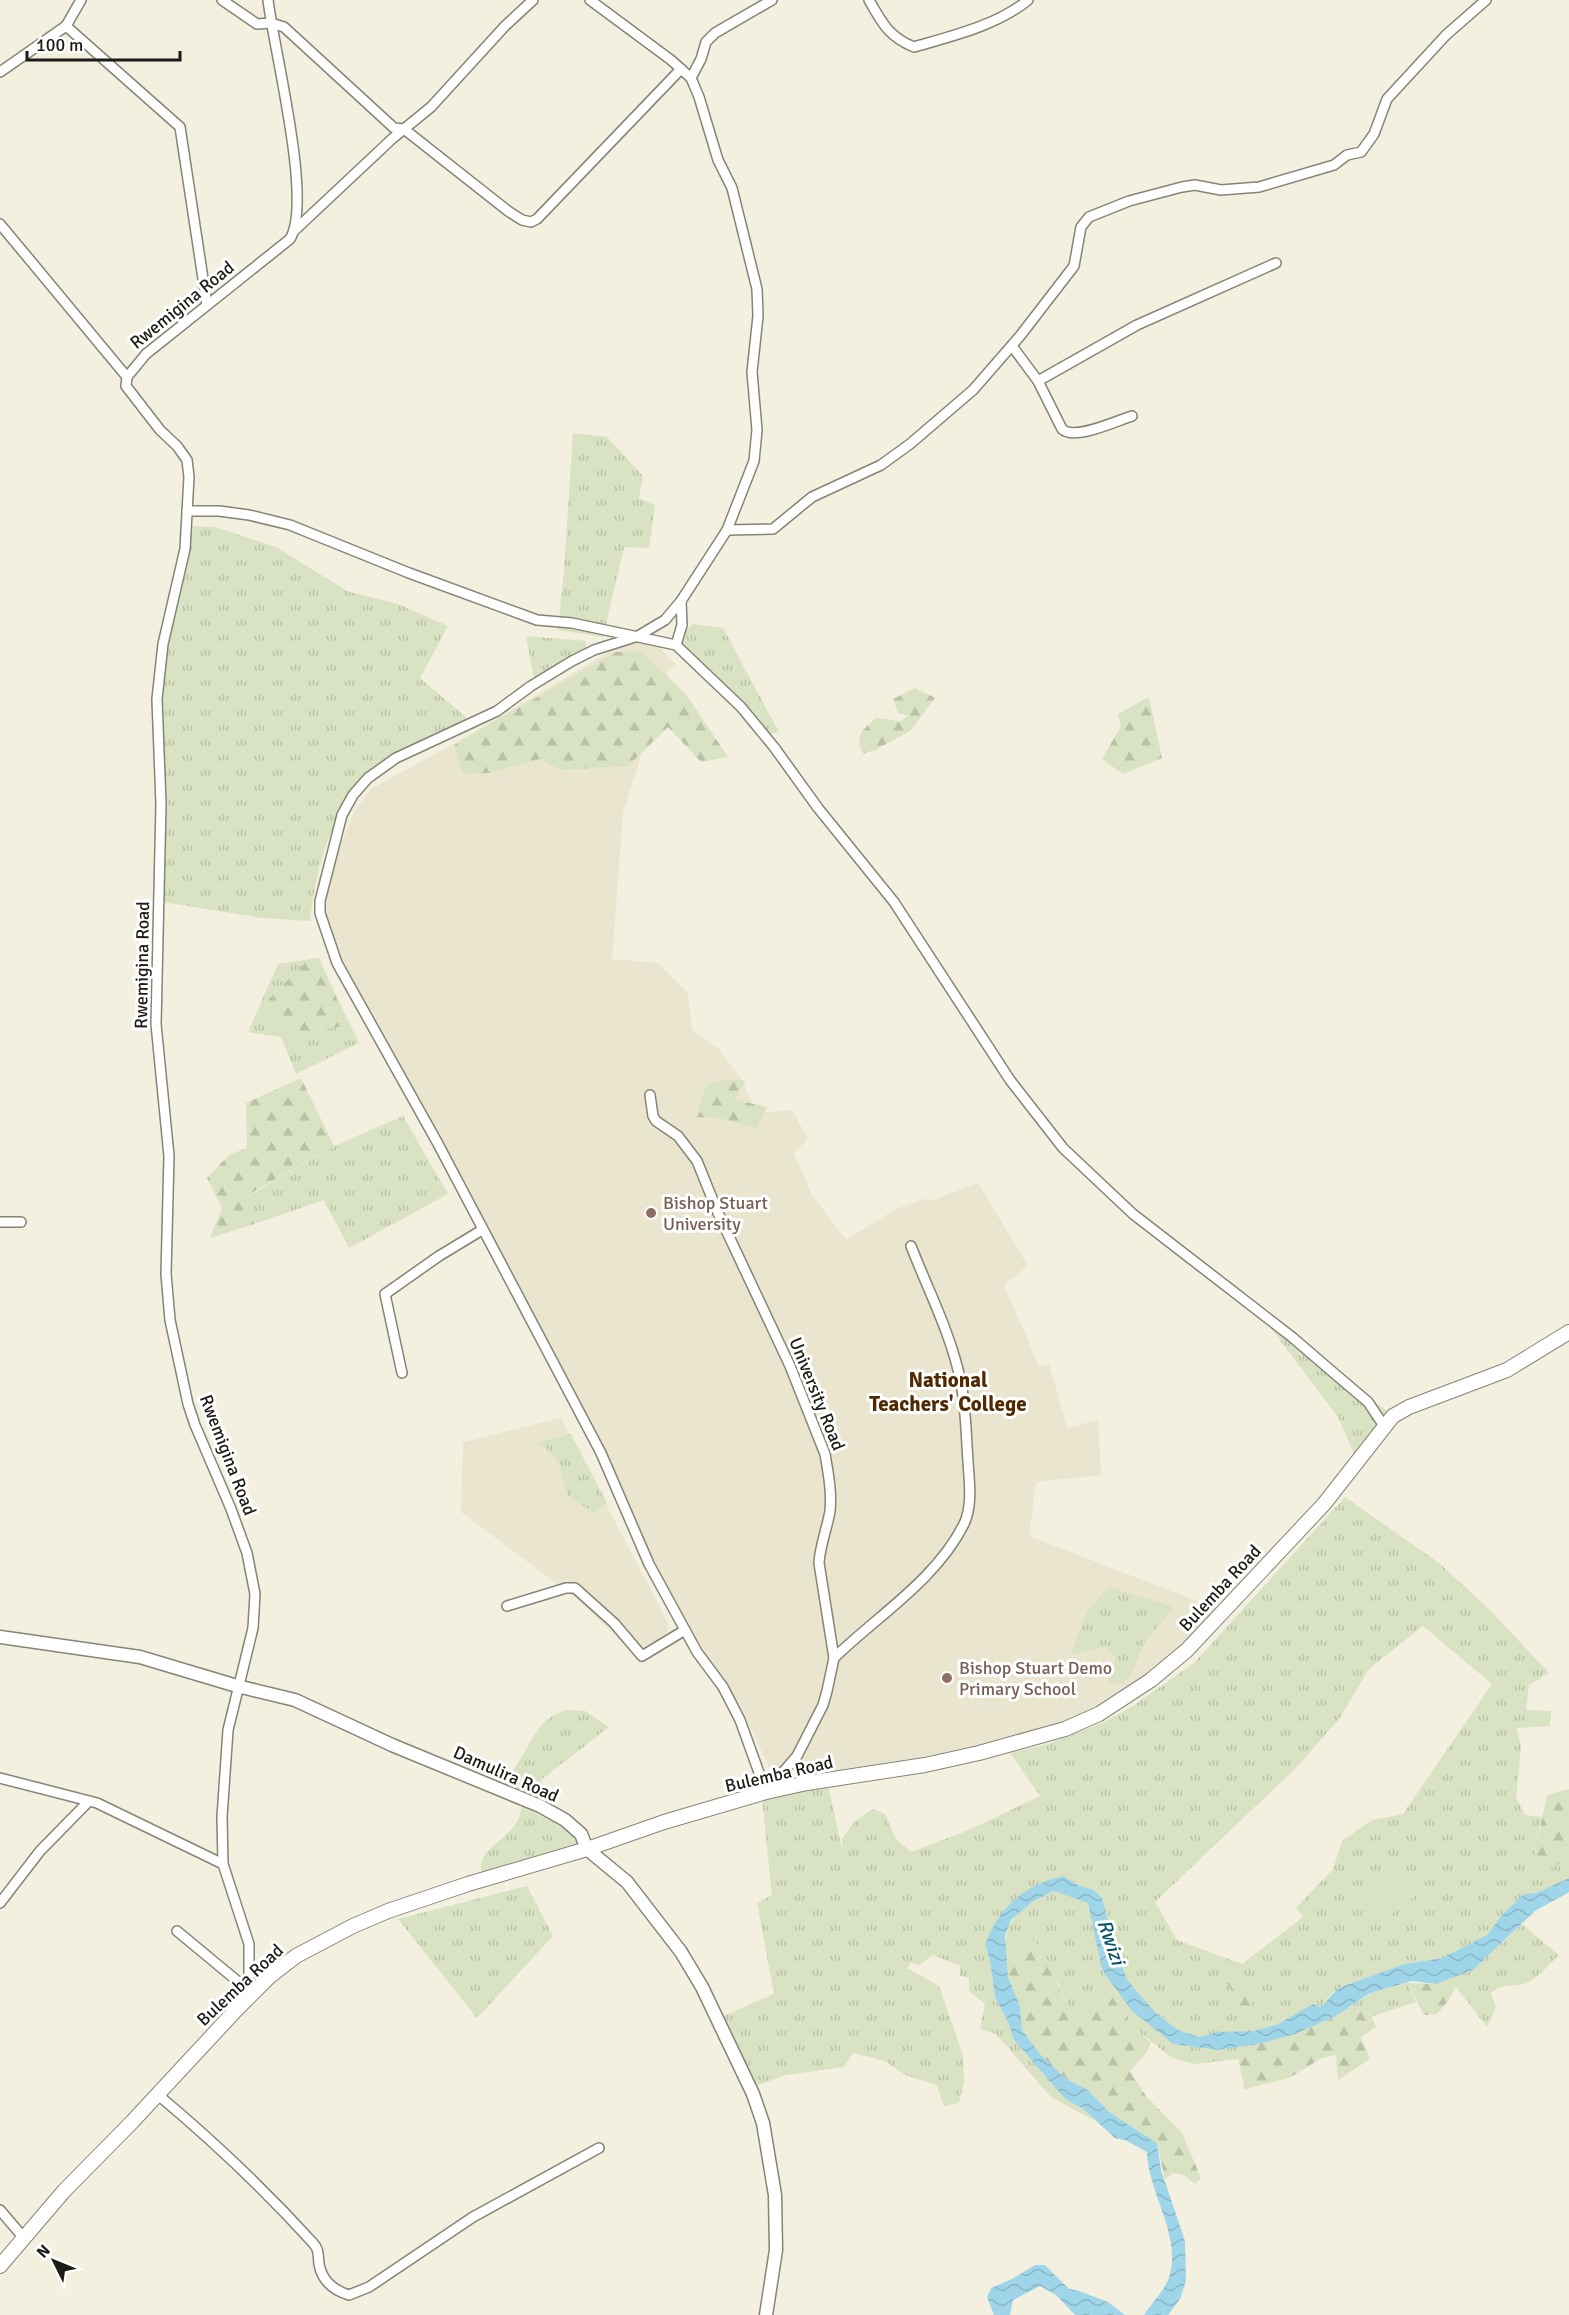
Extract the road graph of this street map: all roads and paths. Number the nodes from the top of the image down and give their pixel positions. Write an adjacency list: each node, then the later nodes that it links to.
1 (81, 0): 11 (street)
2 (222, 0): 10 (street)
3 (268, 0): 10 (street)
4 (532, 0): 15 (street, Rwemigina Road)
5 (590, 0): 12 (street)
6 (772, 0): 14 (street)
7 (869, 0): 8 (street)
8 (1028, 0)
9 (1486, 0): 20 (street)
10 (271, 23): 15 (street); 17 (street)
11 (66, 26): 13 (street); 19 (street)
12 (681, 69): 14 (street); 15 (street)
13 (0, 72)
14 (691, 78): 25 (street)
15 (404, 129): 17 (street, Rwemigina Road)
16 (0, 224): 21 (street)
17 (295, 230): 19 (street, Rwemigina Road)
18 (1276, 263): 22 (street)
19 (207, 305): 21 (street, Rwemigina Road)
20 (1011, 346): 22 (street); 25 (street)
21 (127, 376): 24 (street, Rwemigina Road)
22 (1038, 381): 23 (street)
23 (1132, 416)
24 (187, 511): 27 (street); 41 (street, Rwemigina Road)
25 (727, 530): 26 (street)
26 (681, 601): 27 (street); 28 (street)
27 (638, 636): 28 (street); 32 (street)
28 (676, 645): 36 (street)
29 (650, 1095): 40 (street, University Road)
30 (0, 1222): 31 (street)
31 (21, 1222)
32 (482, 1230): 35 (street); 38 (street)
33 (911, 1246): 40 (street)
34 (1569, 1332): 36 (main road, Bulemba Road)
35 (402, 1373)
36 (1384, 1426): 43 (main road, Bulemba Road)
37 (507, 1606): 38 (street)
38 (685, 1630): 43 (street)
39 (0, 1637): 41 (street, Damulira Road)
40 (834, 1658): 43 (street, University Road)
41 (237, 1686): 45 (street, Damulira Road); 46 (street, Rwemigina Road)
42 (0, 1778): 44 (street)
43 (766, 1792): 45 (main road, Bulemba Road)
44 (89, 1801): 46 (street); 47 (street)
45 (587, 1849): 50 (main road, Bulemba Road); 56 (street, Damulira Road)
46 (223, 1864): 49 (street, Rwemigina Road)
47 (0, 1903)
48 (177, 1930): 49 (street)
49 (248, 1989): 50 (street, Rwemigina Road)
50 (236, 2010): 51 (main road, Bulemba Road)
51 (157, 2094): 52 (street); 54 (main road, Bulemba Road)
52 (599, 2148)
53 (0, 2210): 54 (street)
54 (23, 2237): 55 (main road, Bulemba Road)
55 (0, 2266)
56 (766, 2315)

